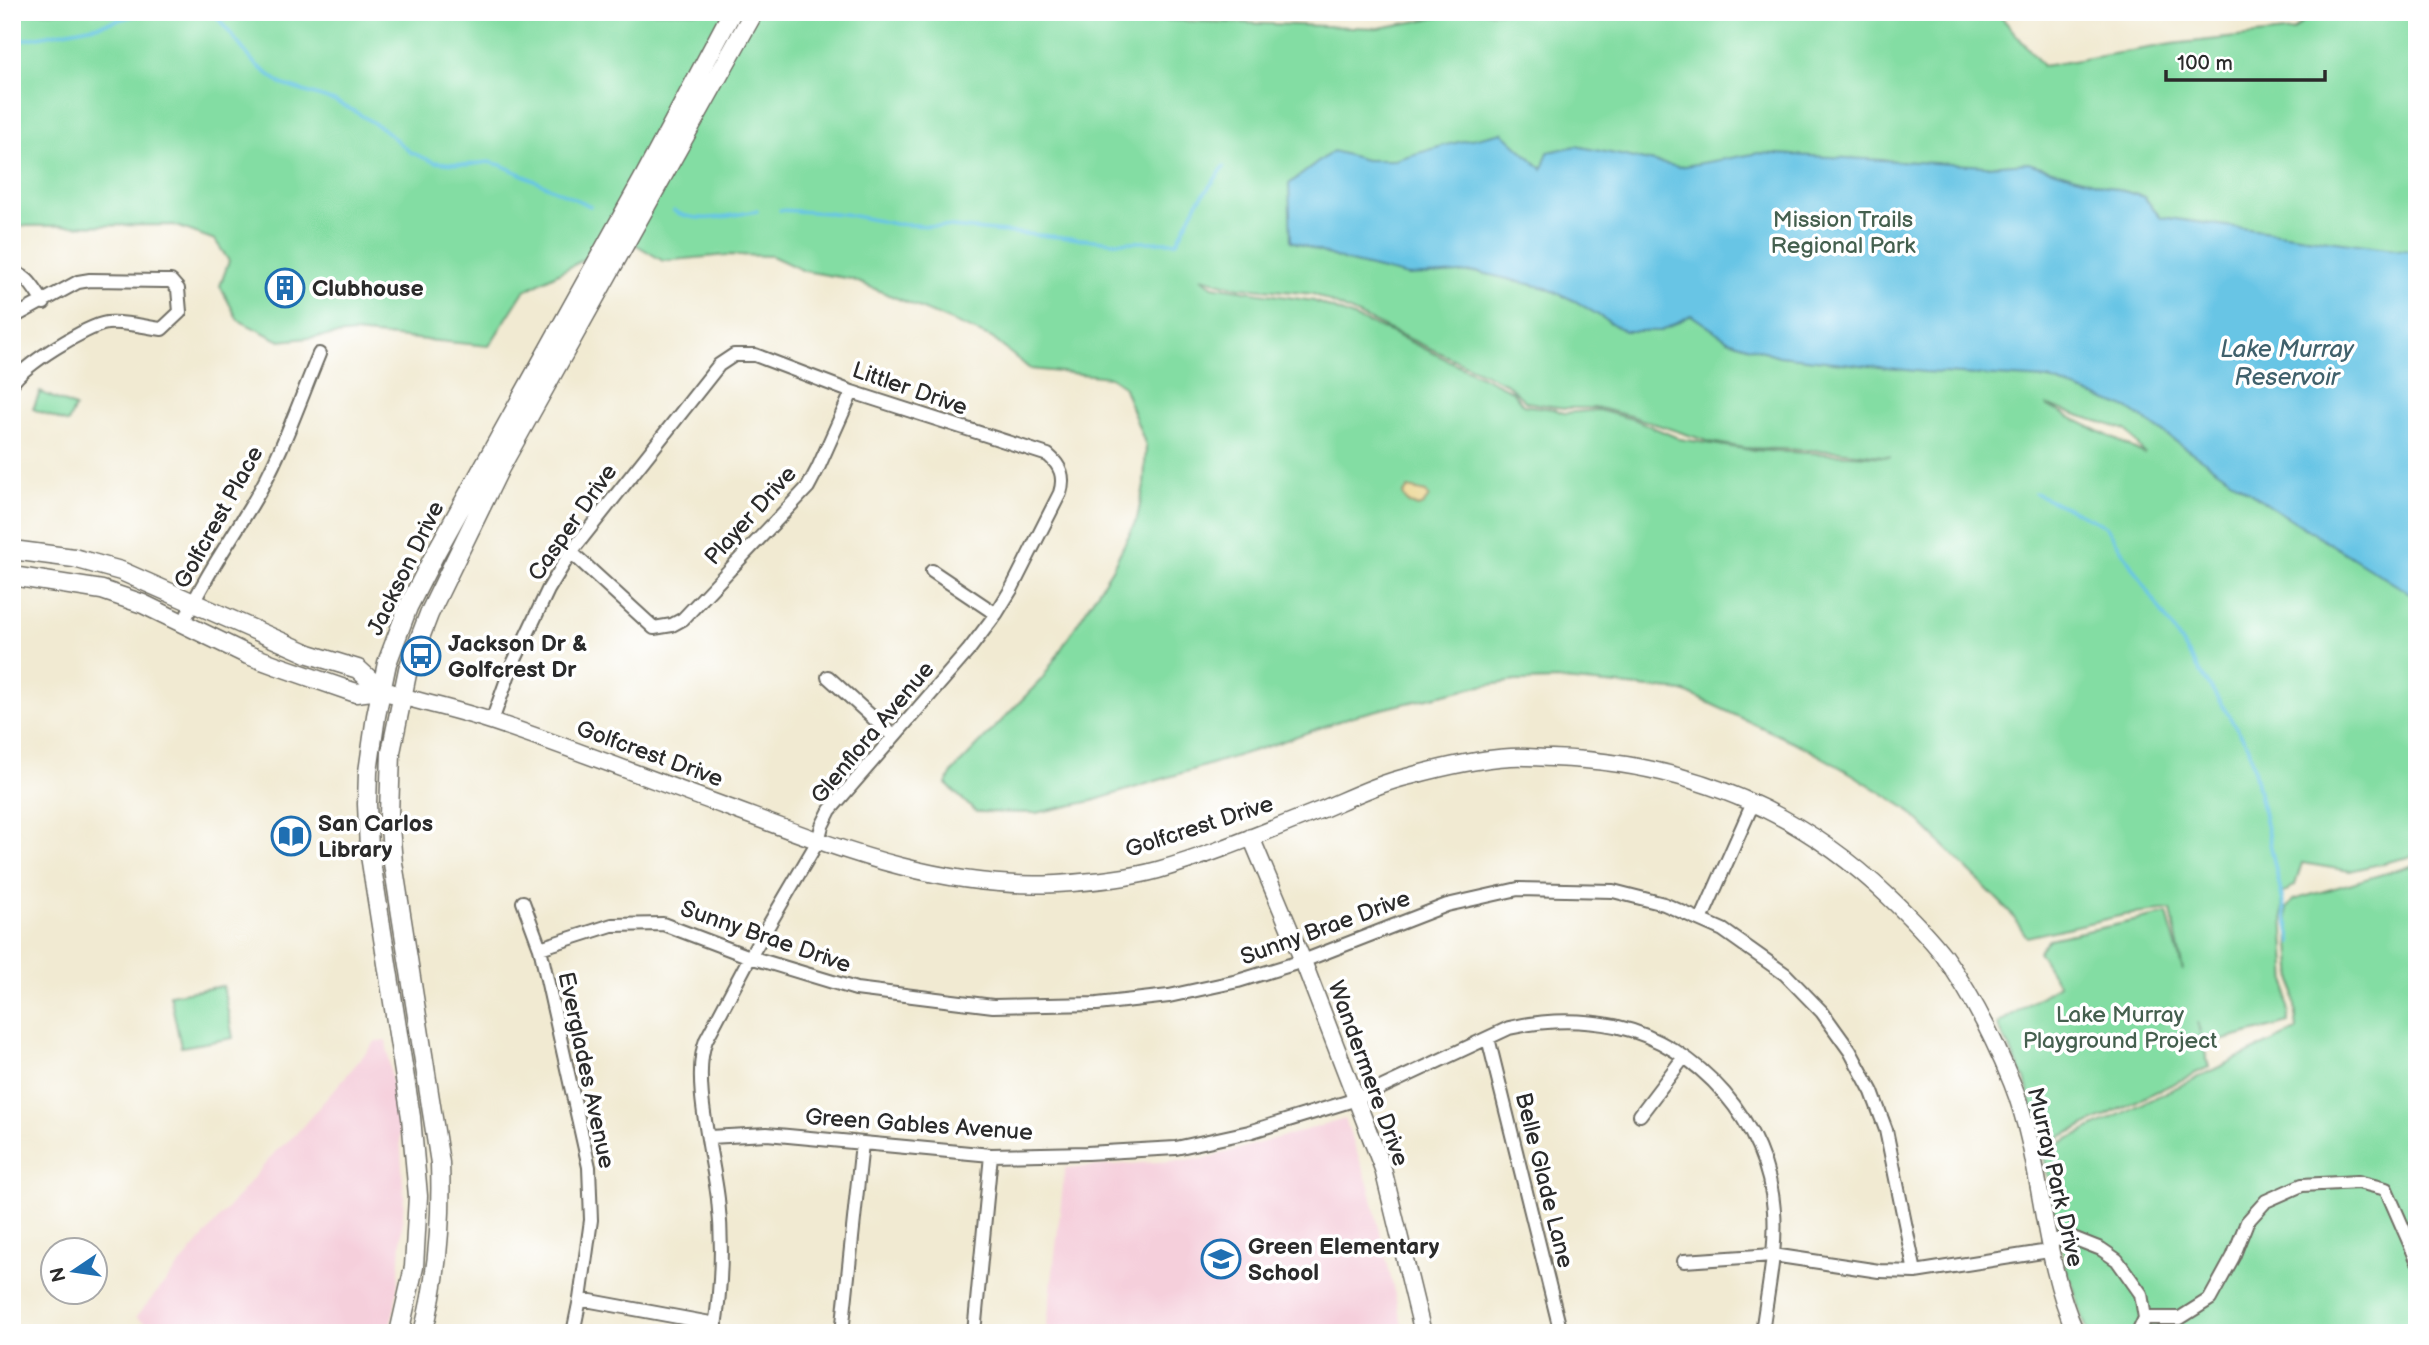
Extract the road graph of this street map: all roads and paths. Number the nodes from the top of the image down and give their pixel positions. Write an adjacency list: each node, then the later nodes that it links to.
1 (732, 12): 19 (main road, Jackson Drive)
2 (754, 12): 20 (main road, Jackson Drive)
3 (12, 273): 4 (street)
4 (44, 303): 5 (street); 8 (street)
5 (12, 318)
6 (319, 354): 15 (street, Golfcrest Place)
7 (719, 365): 9 (street, Littler Drive); 12 (street, Casper Drive)
8 (12, 384)
9 (852, 392): 10 (street, Littler Drive); 12 (street, Player Drive)
10 (1060, 493): 16 (street, Glenflora Avenue)
11 (12, 550): 15 (main road, Golfcrest Drive)
12 (571, 552): 21 (street, Casper Drive)
13 (932, 571): 16 (street)
14 (12, 576): 17 (main road, Golfcrest Drive)
15 (193, 602): 17 (street, Golfcrest Place); 19 (main road, Golfcrest Drive)
16 (996, 614): 22 (street, Glenflora Avenue)
17 (184, 622): 19 (main road, Golfcrest Drive)
18 (828, 677): 22 (street)
19 (381, 690): 20 (main road, Golfcrest Drive); 46 (main road, Jackson Drive)
20 (404, 697): 21 (street, Golfcrest Drive); 47 (main road, Jackson Drive)
21 (492, 721): 25 (street, Golfcrest Drive)
22 (893, 736): 25 (street, Glenflora Avenue)
23 (1753, 803): 24 (street, Golfcrest Drive); 27 (street); 38 (street, Murray Park Drive)
24 (1251, 837): 25 (street, Golfcrest Drive); 30 (street, Wandermere Drive)
25 (818, 841): 29 (street, Glenflora Avenue)
26 (523, 902): 28 (street, Everglades Avenue)
27 (1701, 920): 30 (street, Sunny Brae Drive); 42 (street, Sunny Brae Drive)
28 (540, 948): 29 (street, Sunny Brae Drive); 43 (street, Everglades Avenue)
29 (750, 957): 30 (street, Sunny Brae Drive); 35 (street, Glenflora Avenue)
30 (1303, 961): 33 (street, Wandermere Drive)
31 (1488, 1038): 32 (street, Green Gables Avenue); 33 (street, Green Gables Avenue); 52 (street, Belle Glade Lane)
32 (1684, 1057): 34 (street); 39 (street, Green Gables Avenue)
33 (1357, 1099): 37 (street, Green Gables Avenue); 51 (street, Wandermere Drive)
34 (1640, 1115)
35 (709, 1137): 36 (street, Green Gables Avenue); 45 (street, Glenflora Avenue)
36 (862, 1143): 37 (street, Green Gables Avenue); 49 (street)
37 (991, 1155): 50 (street)
38 (2048, 1246): 42 (street); 44 (street); 54 (street, Murray Park Drive)
39 (1773, 1255): 41 (street); 42 (street); 53 (street, Green Gables Avenue)
40 (2417, 1260): 44 (street)
41 (1684, 1261)
42 (1915, 1272)
43 (580, 1299): 45 (street); 48 (street, Everglades Avenue)
44 (2146, 1318): 55 (street)
45 (715, 1329)
46 (399, 1333)
47 (423, 1333)
48 (573, 1333)
49 (842, 1333)
50 (974, 1333)
51 (1423, 1333)
52 (1561, 1333)
53 (1762, 1333)
54 (2076, 1333)
55 (2138, 1333)

